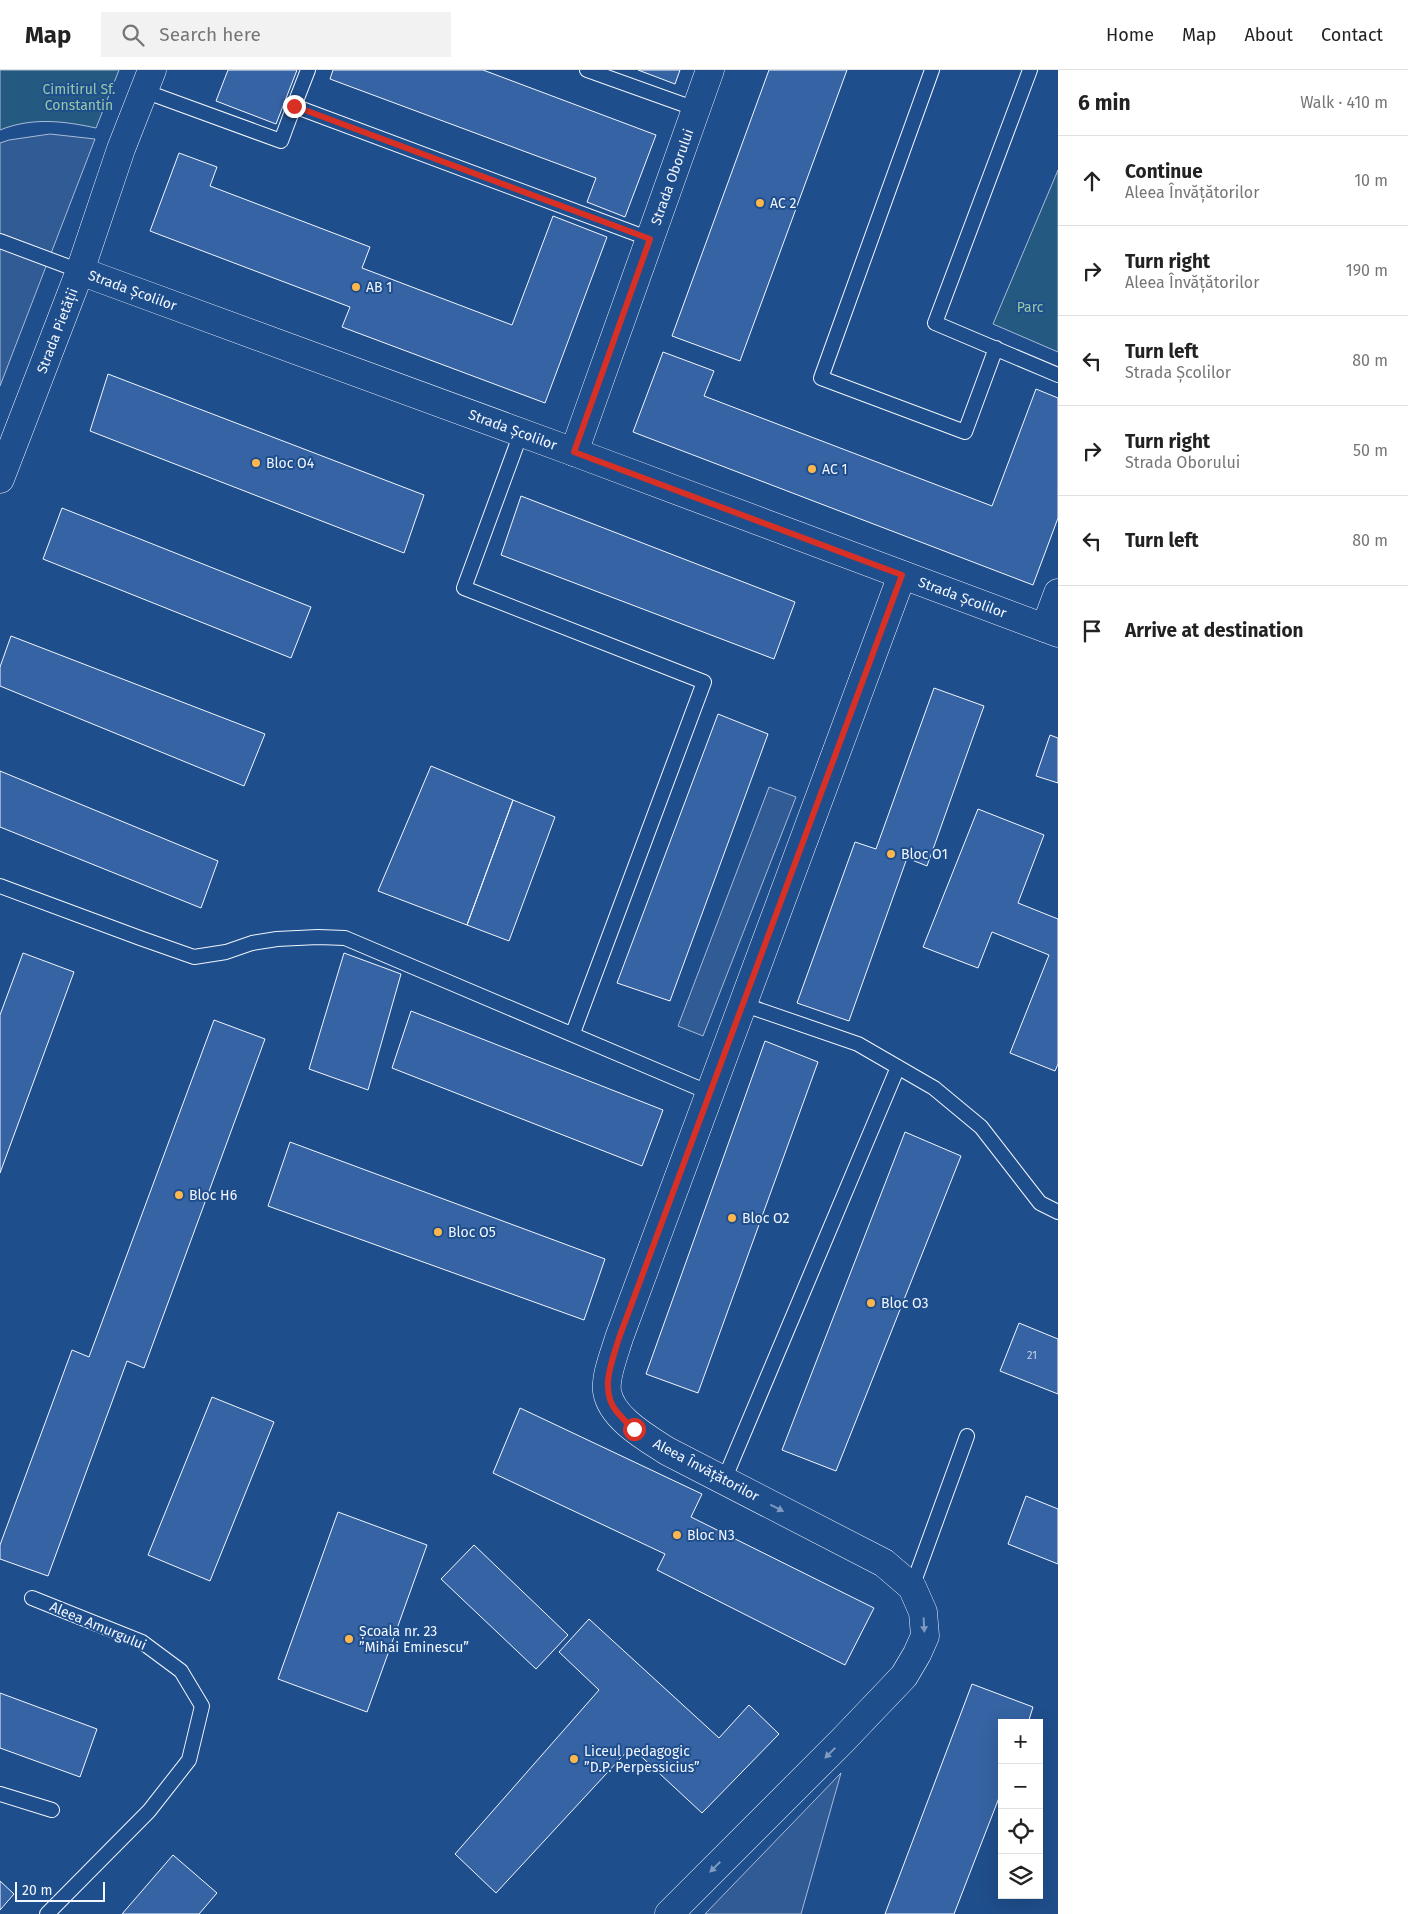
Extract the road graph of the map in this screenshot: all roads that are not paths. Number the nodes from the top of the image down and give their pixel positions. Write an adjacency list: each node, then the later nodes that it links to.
1 (308, 70): 7 (lane)
2 (587, 70): 8 (lane)
3 (710, 70): 8 (street, Strada Oborului)
4 (932, 70): 12 (lane)
5 (1030, 70): 12 (lane)
6 (148, 81): 7 (lane); 11 (street, Strada Pietății)
7 (294, 106): 9 (lane)
8 (696, 109): 9 (street, Strada Oborului)
9 (650, 239): 15 (street, Strada Oborului)
10 (0, 241): 11 (lane)
11 (80, 272): 14 (street, Strada Școlilor); 16 (street, Strada Pietății)
12 (996, 348): 13 (lane)
13 (1058, 375)
14 (521, 433): 15 (street, Strada Școlilor); 22 (lane)
15 (574, 452): 17 (street, Strada Școlilor)
16 (0, 479)
17 (902, 575): 19 (street, Strada Școlilor); 21 (street, Aleea Învățătorilor)
18 (1058, 593): 19 (street)
19 (1051, 630)
20 (0, 886): 22 (lane)
21 (742, 1004): 23 (lane); 24 (street, Aleea Învățătorilor)
22 (573, 1033): 24 (lane)
23 (898, 1068): 25 (lane); 27 (lane)
24 (710, 1093): 27 (street, Aleea Învățătorilor)
25 (1058, 1212)
26 (967, 1436): 28 (lane)
27 (724, 1480): 28 (street, Aleea Învățătorilor, one-way to 28)
28 (912, 1587): 33 (street, Aleea Învățătorilor, one-way to 33)
29 (32, 1598): 32 (lane, Aleea Amurgului)
30 (0, 1794): 31 (lane)
31 (52, 1810)
32 (47, 1914)
33 (669, 1914)

